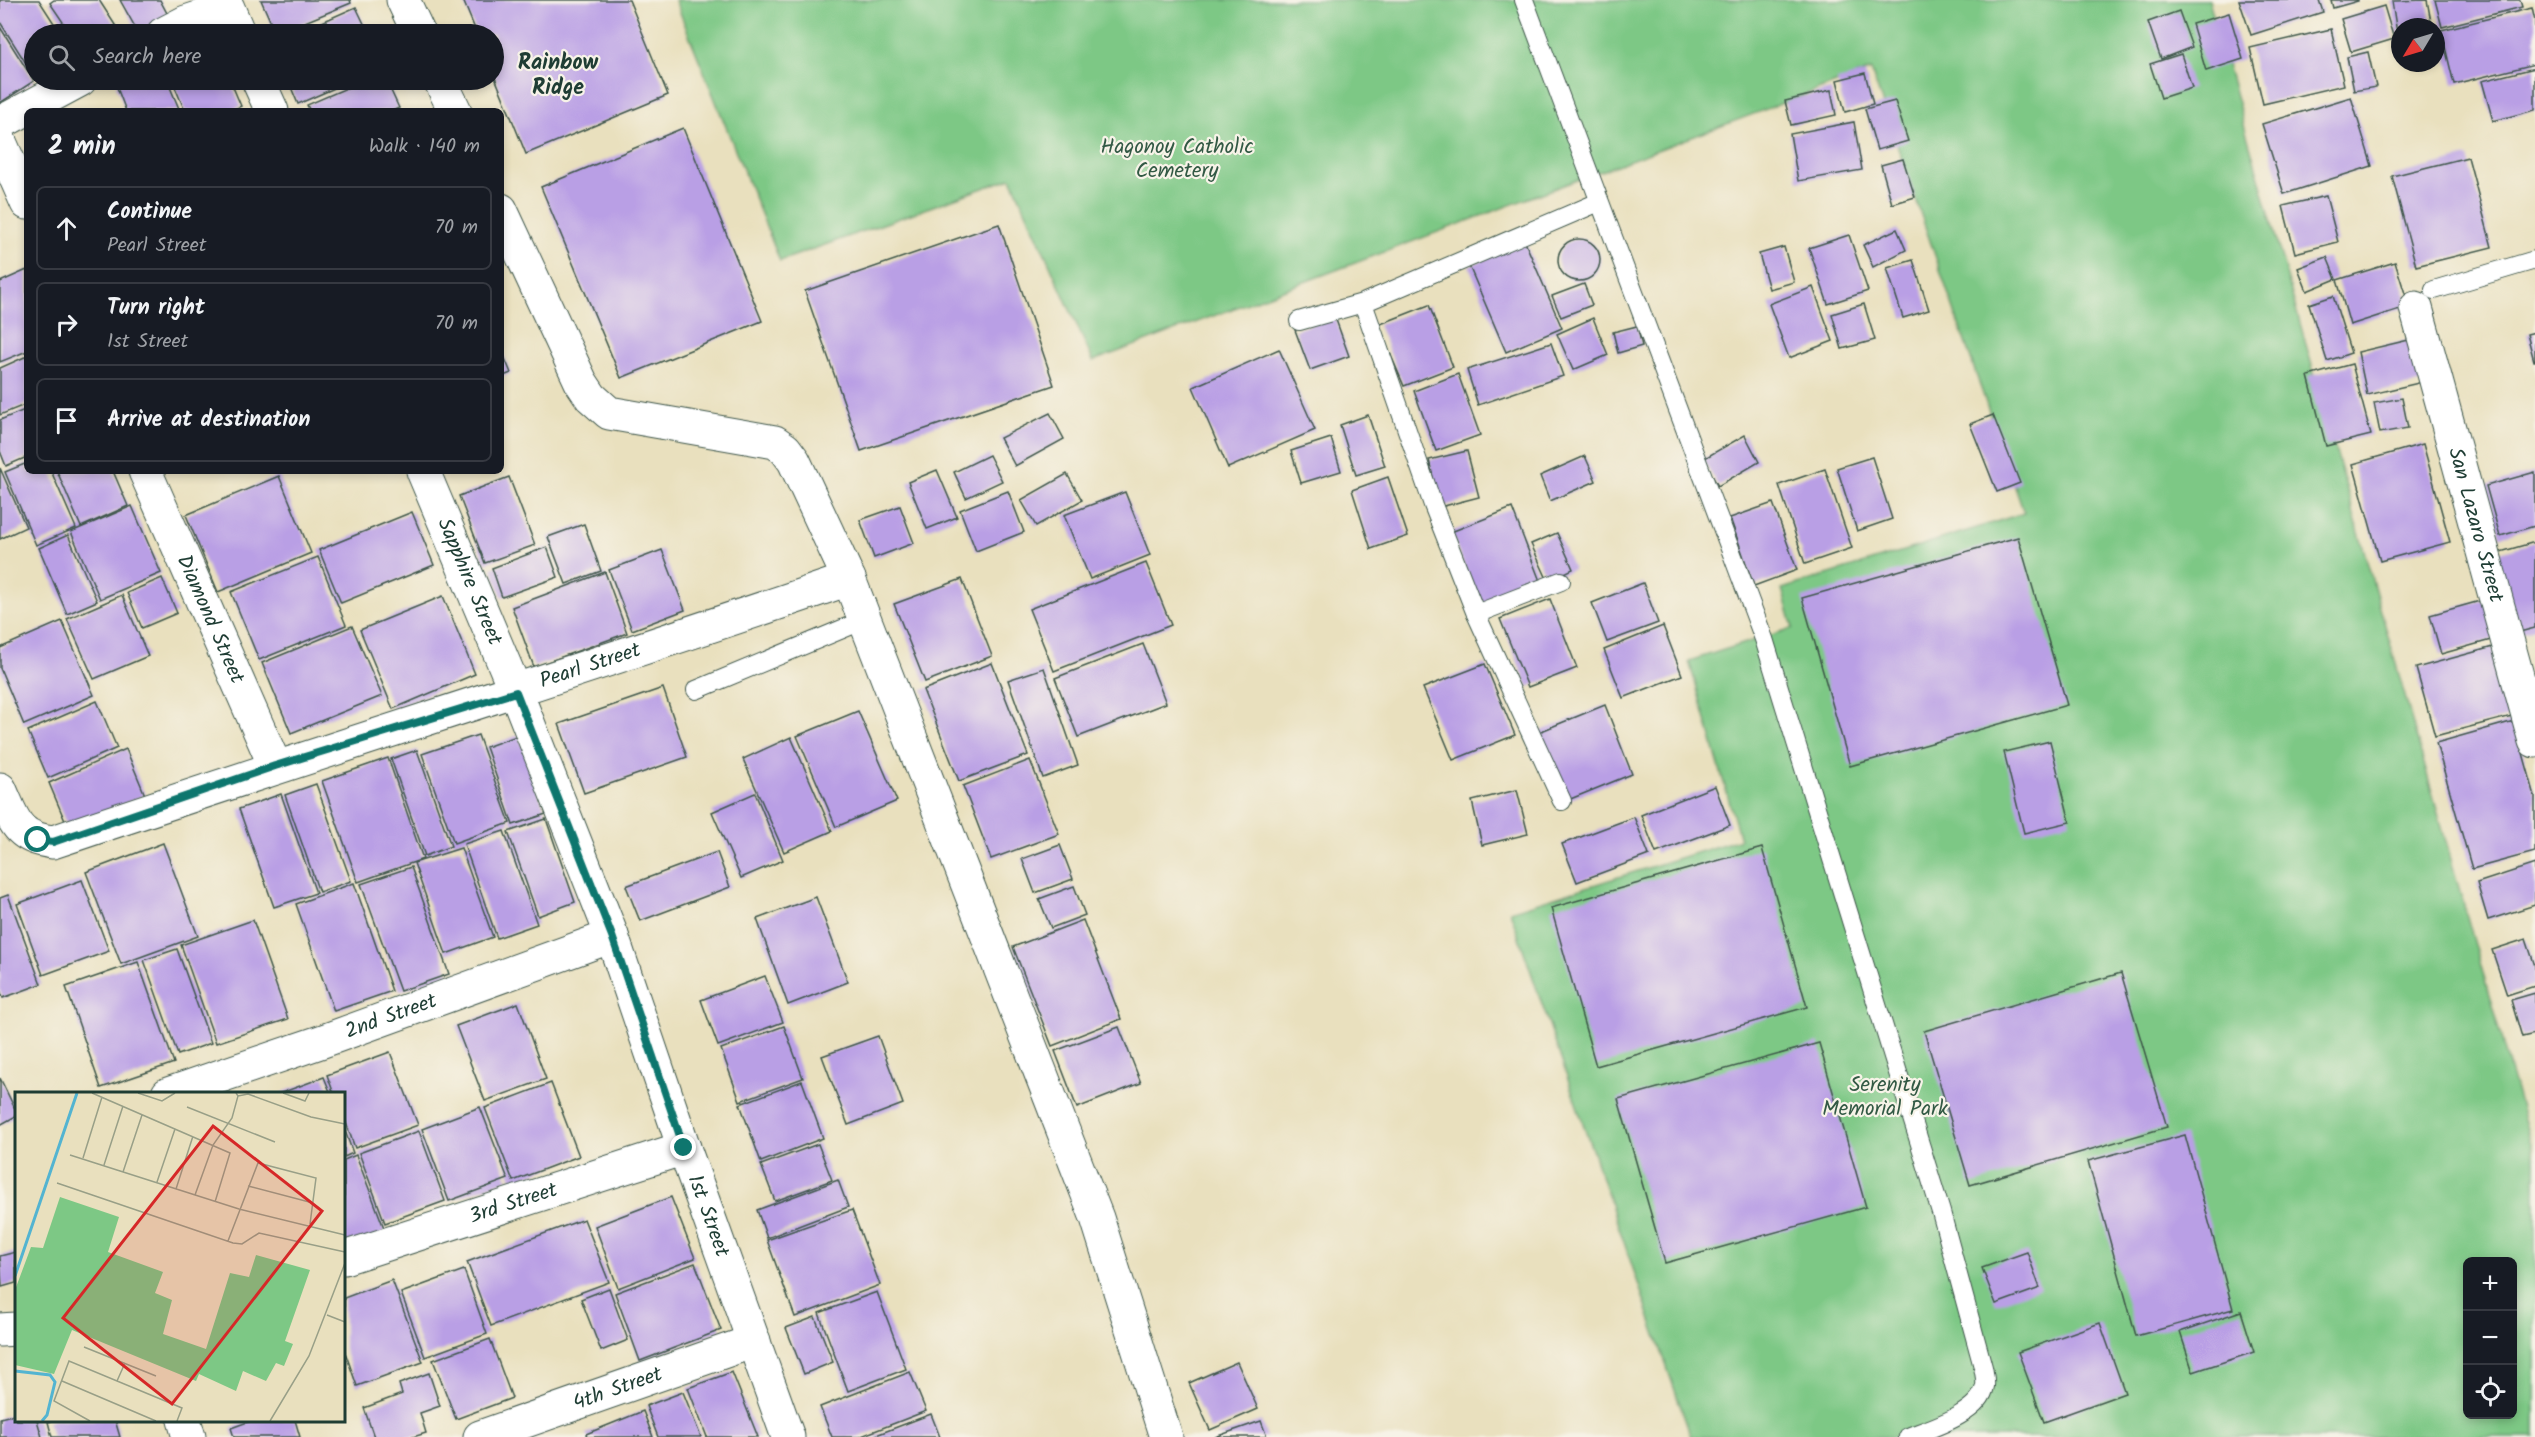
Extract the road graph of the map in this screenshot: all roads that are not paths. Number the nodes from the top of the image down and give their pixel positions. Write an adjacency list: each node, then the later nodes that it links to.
1 (403, 0): 5 (street)
2 (1524, 0): 16 (lane)
3 (176, 19): 4 (street)
4 (235, 24)
5 (414, 24)
6 (61, 90): 9 (street)
7 (263, 90): 10 (street)
8 (445, 90): 11 (street)
9 (28, 108)
10 (271, 108)
11 (454, 108)
12 (24, 110): 13 (street)
13 (0, 123)
14 (0, 142): 15 (street)
15 (24, 196)
16 (1599, 202): 20 (lane); 45 (lane)
17 (504, 216): 24 (street)
18 (2535, 260): 19 (lane)
19 (2425, 299): 28 (street, San Lazaro Street)
20 (1363, 303): 21 (lane); 26 (lane)
21 (1299, 321)
22 (146, 474): 32 (street, Diamond Street)
23 (424, 474): 30 (street, Sapphire Street)
24 (849, 579): 27 (street); 30 (street, Pearl Street)
25 (1561, 581): 26 (lane)
26 (1476, 614): 34 (lane)
27 (864, 620): 29 (lane); 44 (street)
28 (2521, 638): 31 (street, San Lazaro Street)
29 (696, 690)
30 (516, 692): 32 (street, Pearl Street); 35 (street, 1st Street)
31 (2535, 741)
32 (275, 766): 33 (street, Pearl Street)
33 (0, 789)
34 (1562, 801)
35 (612, 936): 36 (street, 2nd Street); 37 (street, 1st Street)
36 (174, 1092)
37 (684, 1148): 38 (street, 3rd Street); 39 (street, 1st Street)
38 (345, 1258)
39 (754, 1341): 42 (street, 4th Street); 43 (street, 1st Street)
40 (185, 1422): 41 (street)
41 (189, 1437)
42 (480, 1437)
43 (788, 1437)
44 (1166, 1437)
45 (1908, 1437)

